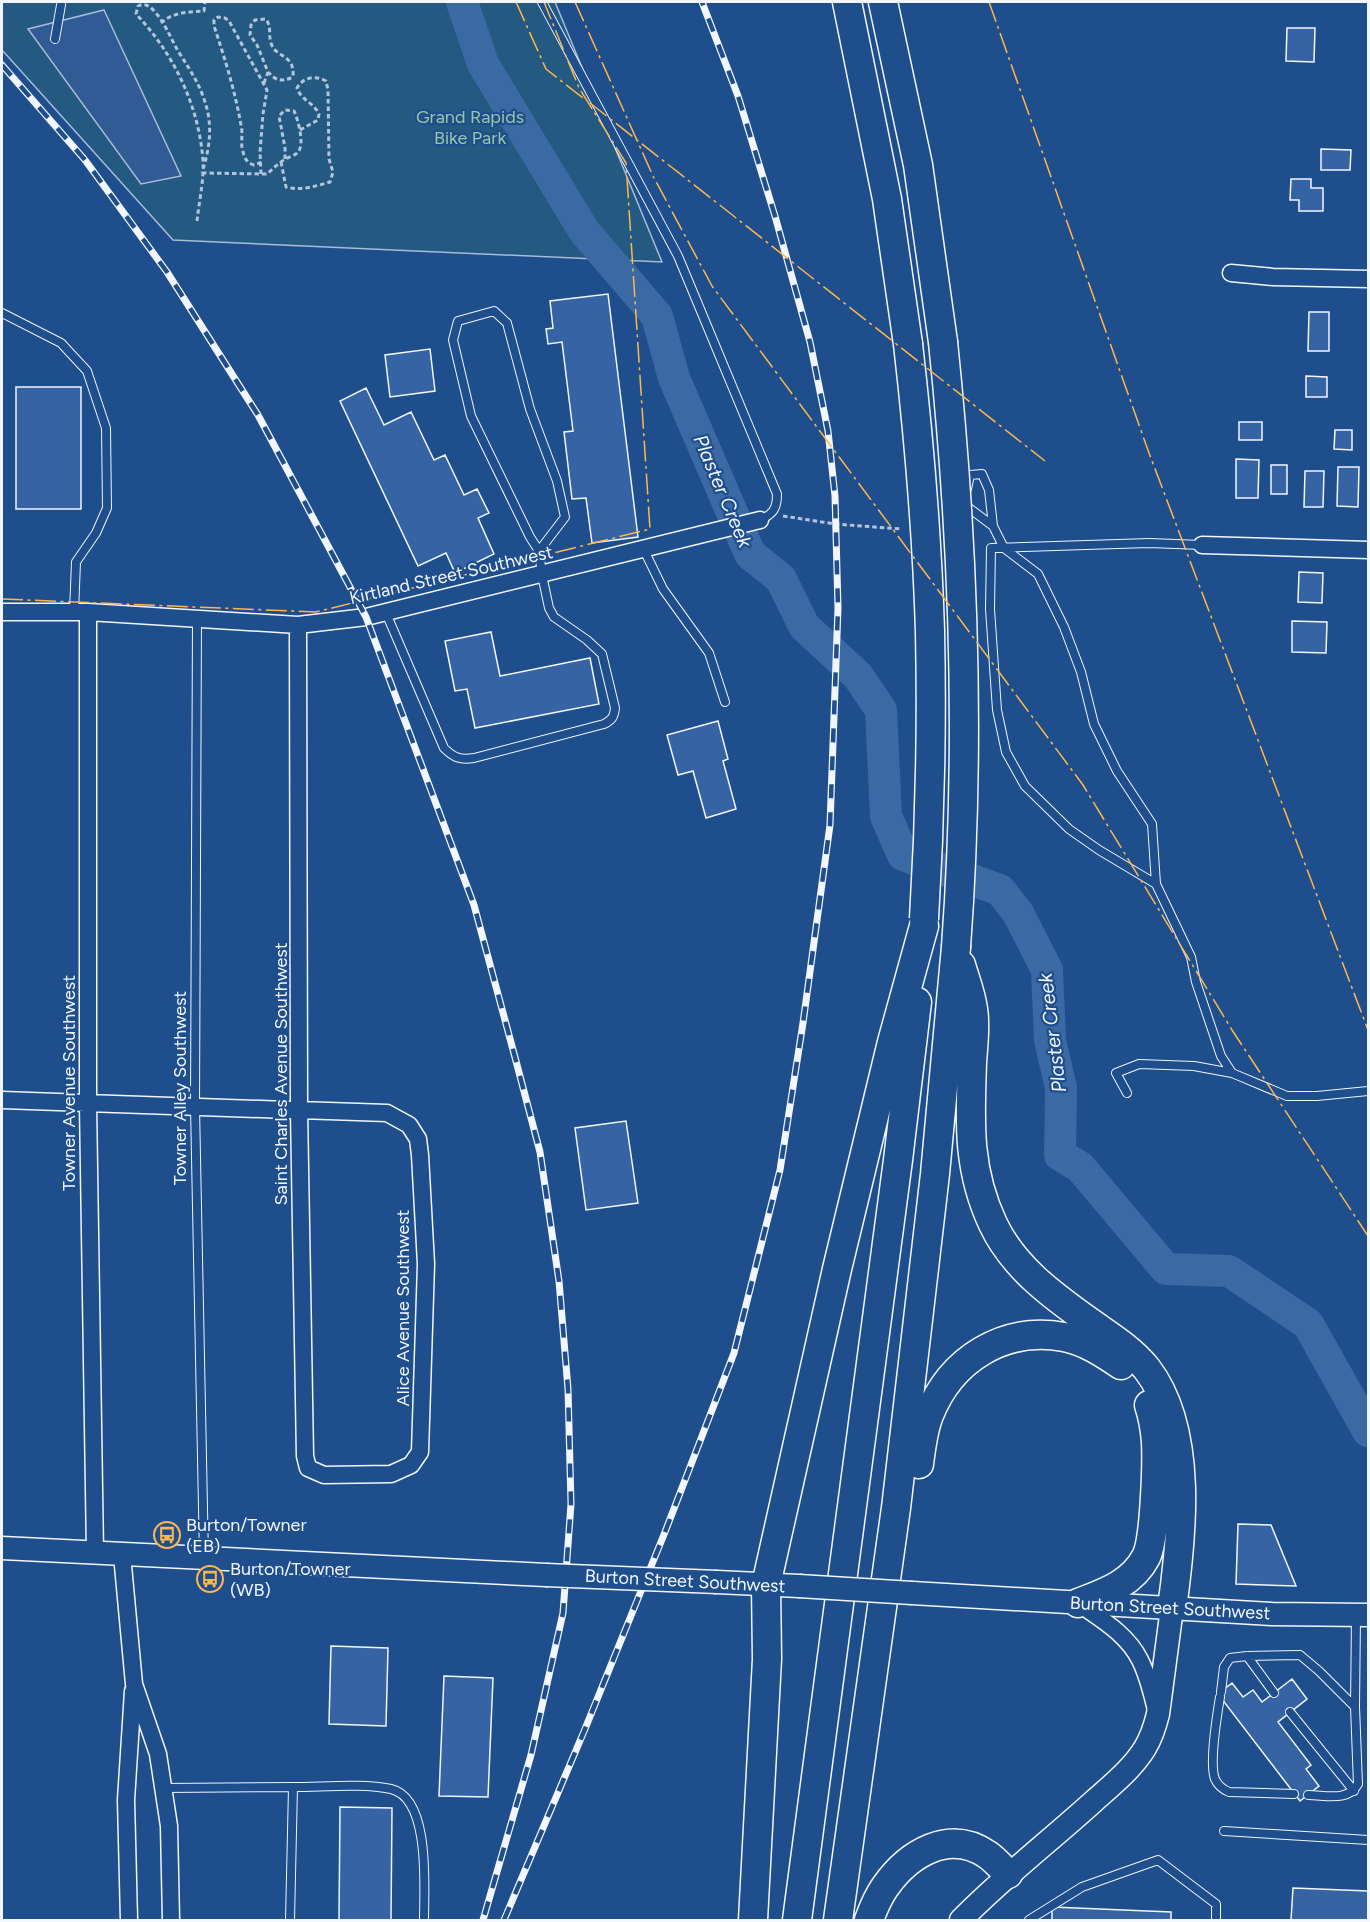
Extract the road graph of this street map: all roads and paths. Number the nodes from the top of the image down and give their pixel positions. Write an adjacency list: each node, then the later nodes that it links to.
1 (205, 2): 6 (path)
2 (542, 2): 20 (lane)
3 (847, 2): 36 (highway, bridge)
4 (883, 2): 37 (highway, bridge)
5 (63, 3): 7 (lane)
6 (161, 22): 14 (path); 14 (path)
7 (55, 39)
8 (268, 72): 8 (path); 9 (path)
9 (264, 85): 12 (path); 12 (path)
10 (300, 130): 11 (path); 11 (path); 13 (path)
11 (285, 159): 13 (path)
12 (262, 162): 15 (path)
13 (281, 162): 15 (path)
14 (202, 173): 15 (path); 16 (path)
15 (261, 174)
16 (197, 221)
17 (1231, 273): 18 (street)
18 (1368, 279)
19 (2, 313): 30 (lane)
20 (766, 518): 22 (path); 25 (street, Kirtland Street Southwest)
21 (993, 526): 21 (lane); 24 (lane)
22 (903, 529)
23 (1203, 545): 24 (lane); 26 (street)
24 (1004, 548): 35 (lane); 35 (lane)
25 (645, 550): 28 (street, Kirtland Street Southwest); 34 (lane)
26 (1368, 550)
27 (539, 551): 27 (lane); 28 (lane)
28 (542, 575): 31 (street, Kirtland Street Southwest); 31 (lane)
29 (2, 612): 30 (street, Kirtland Street Southwest)
30 (81, 612): 32 (street, Kirtland Street Southwest); 42 (street, Towner Avenue Southwest)
31 (386, 613): 33 (street, Kirtland Street Southwest)
32 (196, 618): 33 (street, Kirtland Street Southwest); 43 (lane, Towner Alley Southwest)
33 (298, 625): 44 (street, Saint Charles Avenue Southwest)
34 (725, 702)
35 (1156, 884): 38 (lane)
36 (924, 922): 51 (highway); 74 (highway)
37 (956, 947): 46 (highway); 53 (highway)
38 (1232, 1073): 39 (lane); 40 (lane)
39 (1368, 1090)
40 (1127, 1093)
41 (2, 1100): 42 (street)
42 (88, 1104): 43 (street); 48 (street, Towner Avenue Southwest)
43 (195, 1107): 44 (street); 50 (lane, Towner Alley Southwest)
44 (299, 1110): 45 (street, Saint Charles Avenue Southwest); 45 (street, Alice Avenue Southwest)
45 (361, 1476)
46 (896, 1508): 52 (highway); 75 (highway)
47 (2, 1548): 48 (main road, Burton Street Southwest)
48 (95, 1554): 49 (main road, Burton Street Southwest)
49 (122, 1555): 50 (main road, Burton Street Southwest); 56 (street)
50 (204, 1558): 51 (main road, Burton Street Southwest, bridge)
51 (766, 1584): 52 (main road, Burton Street Southwest, bridge); 73 (highway)
52 (1078, 1604): 53 (main road, Burton Street Southwest); 60 (street)
53 (1172, 1608): 54 (main road, Burton Street Southwest); 60 (main road)
54 (1362, 1615): 58 (lane)
55 (1246, 1656): 57 (lane); 58 (lane); 64 (lane)
56 (134, 1683): 62 (street); 69 (street)
57 (1274, 1693)
58 (1355, 1707): 63 (lane)
59 (1290, 1712): 63 (lane)
60 (1158, 1714): 68 (main road)
61 (293, 1787): 62 (lane); 71 (lane); 72 (lane)
62 (163, 1788): 70 (street)
63 (1354, 1791): 65 (lane)
64 (1294, 1794)
65 (1308, 1795)
66 (1224, 1831): 67 (lane)
67 (1368, 1840)
68 (1008, 1874): 76 (highway); 77 (main road)
69 (129, 1920)
70 (171, 1920)
71 (290, 1920)
72 (424, 1920)
73 (753, 1920)
74 (797, 1920)
75 (838, 1920)
76 (869, 1920)
77 (961, 1920)
78 (1029, 1920): 79 (lane)
79 (1216, 1920)

